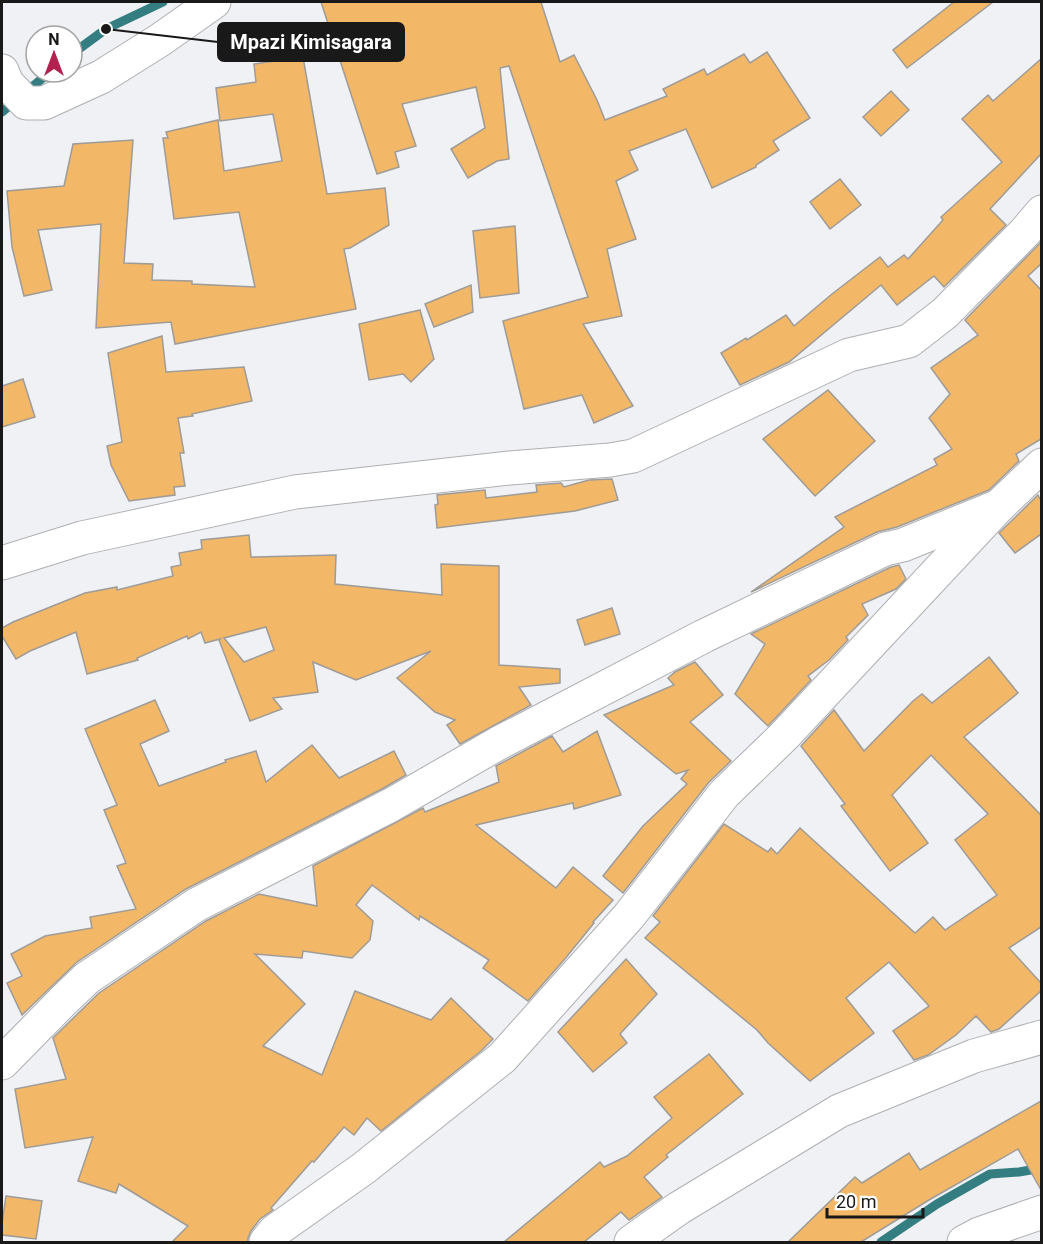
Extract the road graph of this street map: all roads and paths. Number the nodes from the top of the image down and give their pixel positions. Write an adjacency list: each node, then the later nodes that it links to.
1 (214, 2): 2 (street)
2 (2, 71)
3 (1041, 212): 6 (street)
4 (1041, 465): 5 (street)
5 (999, 506): 8 (street); 10 (street)
6 (2, 563)
7 (1041, 1037): 11 (street)
8 (2, 1063)
9 (1041, 1212): 12 (street)
10 (266, 1242)
11 (631, 1242)
12 (964, 1242)

